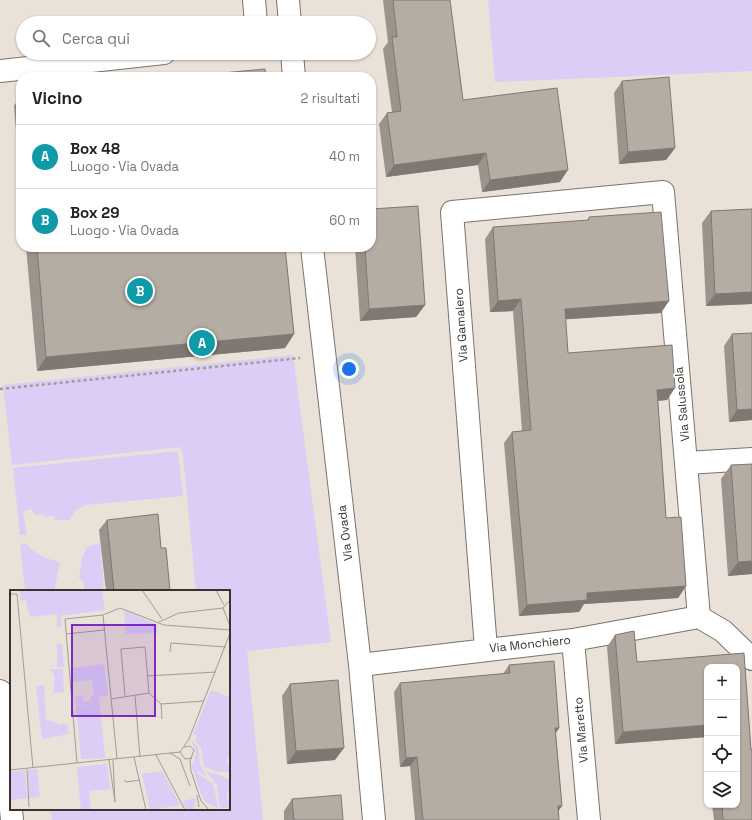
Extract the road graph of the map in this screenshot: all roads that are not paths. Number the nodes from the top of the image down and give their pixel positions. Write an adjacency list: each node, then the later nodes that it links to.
1 (254, 0): 3 (street)
2 (288, 0): 4 (street)
3 (255, 16)
4 (289, 16)
5 (104, 60): 7 (street)
6 (293, 60): 8 (street)
7 (0, 72)
8 (294, 72)
9 (663, 192): 12 (street, Via Salussola); 15 (street, Via Gamalero)
10 (313, 252): 17 (street, Via Ovada)
11 (752, 459): 12 (street)
12 (687, 463): 13 (street, Via Salussola)
13 (699, 617): 14 (street, Via Monchiero); 16 (street)
14 (573, 640): 15 (street, Via Monchiero); 23 (street, Via Maretto)
15 (486, 649): 17 (street, Via Monchiero)
16 (752, 659)
17 (360, 665): 22 (street, Via Ovada)
18 (0, 691): 19 (street)
19 (10, 798)
20 (11, 810): 21 (street)
21 (12, 820)
22 (374, 820)
23 (589, 820)

